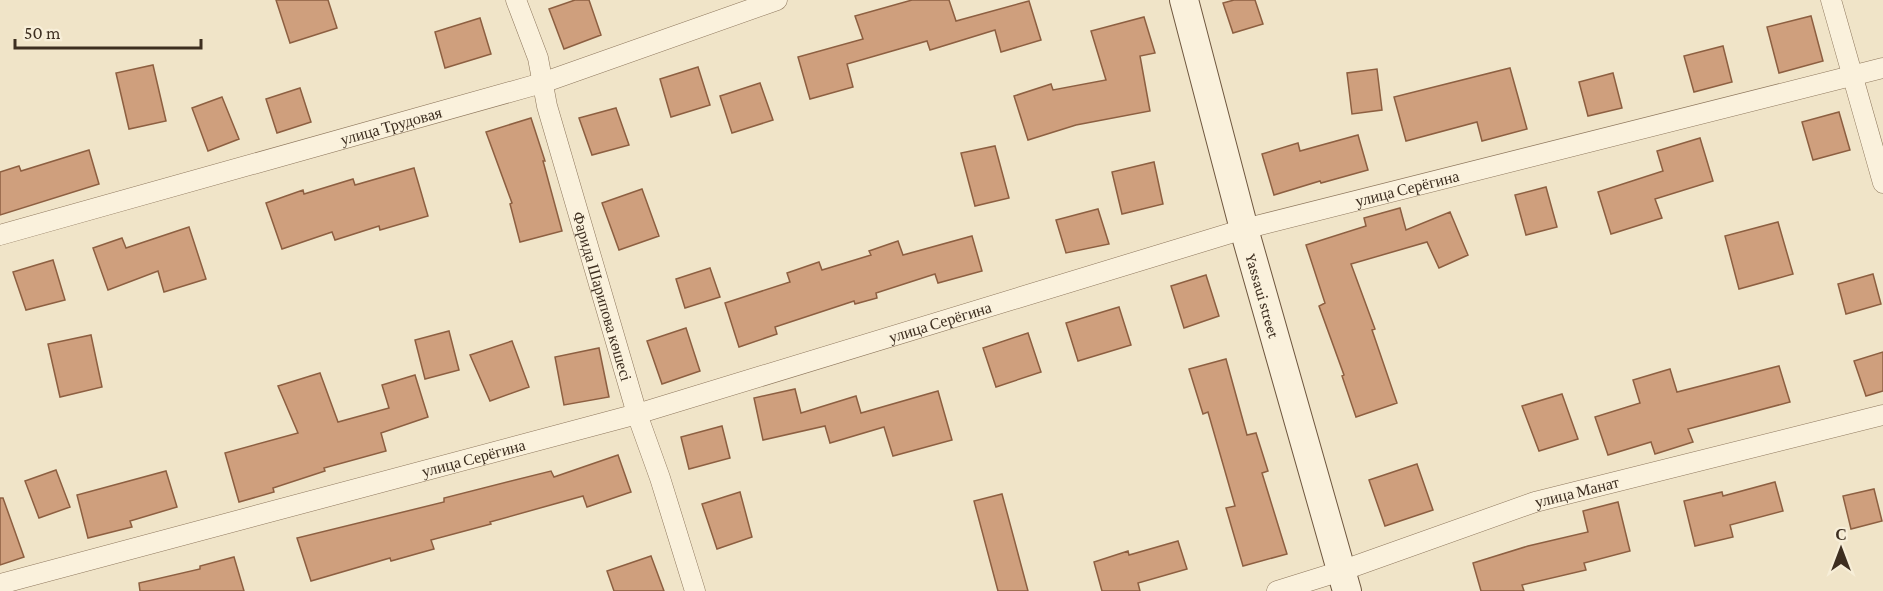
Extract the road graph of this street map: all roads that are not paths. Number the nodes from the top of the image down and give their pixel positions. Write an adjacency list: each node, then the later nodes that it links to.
1 (516, 0): 7 (street, Фарида Шарипова көшесі)
2 (777, 0): 7 (street, улица Трудовая)
3 (1184, 0): 9 (main road, Yassaui street)
4 (1831, 0): 6 (street)
5 (1883, 68): 6 (street, улица Серёгина)
6 (1853, 75): 8 (street); 9 (street, улица Серёгина)
7 (542, 83): 10 (street, улица Трудовая); 11 (street, Фарида Шарипова көшесі)
8 (1883, 183)
9 (1244, 229): 11 (street, улица Серёгина); 13 (main road, Yassaui street)
10 (0, 235)
11 (637, 414): 14 (street, улица Серёгина); 15 (street, Фарида Шарипова көшесі)
12 (1883, 415): 13 (street, улица Манат)
13 (1344, 581): 16 (street, улица Манат)
14 (0, 584)
15 (695, 591)
16 (1277, 591)

